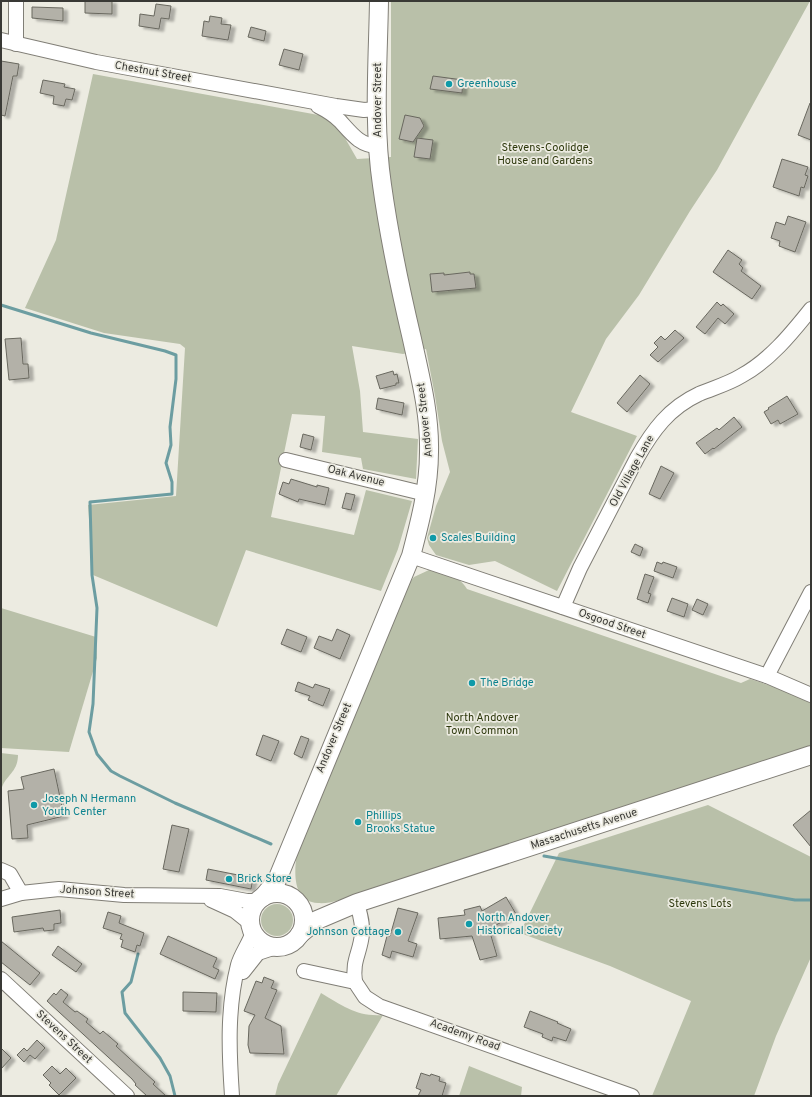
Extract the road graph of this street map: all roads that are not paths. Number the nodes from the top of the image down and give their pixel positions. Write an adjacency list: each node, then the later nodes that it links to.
1 (16, 1): 4 (street)
2 (379, 1): 6 (main road, Andover Street)
3 (1, 40): 4 (street, Chestnut Street)
4 (16, 44): 5 (street, Chestnut Street)
5 (306, 100): 6 (street, Chestnut Street); 7 (street, Chestnut Street)
6 (377, 109): 7 (main road, Andover Street)
7 (378, 146): 10 (main road, Andover Street)
8 (811, 310): 13 (street, Old Village Lane)
9 (286, 460): 10 (street, Oak Avenue)
10 (426, 494): 11 (main road, Andover Street)
11 (411, 556): 13 (street, Osgood Street); 17 (main road, Andover Street)
12 (811, 592): 14 (street)
13 (563, 607): 14 (street, Osgood Street)
14 (767, 676): 15 (street, Osgood Street)
15 (811, 695)
16 (811, 755): 24 (main road, Massachusetts Avenue)
17 (292, 842): 22 (main road, Andover Street); 23 (main road, Andover Street)
18 (1, 870): 19 (street)
19 (20, 893): 20 (street, Johnson Street); 21 (street, Johnson Street)
20 (205, 897): 22 (street, Johnson Street); 25 (street, Johnson Street)
21 (1, 899)
22 (261, 899): 23 (main road); 25 (main road)
23 (293, 899): 24 (main road, Massachusetts Avenue); 26 (main road)
24 (357, 903): 26 (main road, Massachusetts Avenue); 31 (street)
25 (252, 928): 27 (main road); 30 (street)
26 (300, 934): 27 (main road)
27 (276, 947): 30 (street)
28 (304, 971): 31 (street)
29 (1, 979): 32 (street, Stevens Street)
30 (235, 982): 33 (street)
31 (355, 982): 34 (street, Academy Road)
32 (127, 1096)
33 (232, 1096)
34 (632, 1096)

